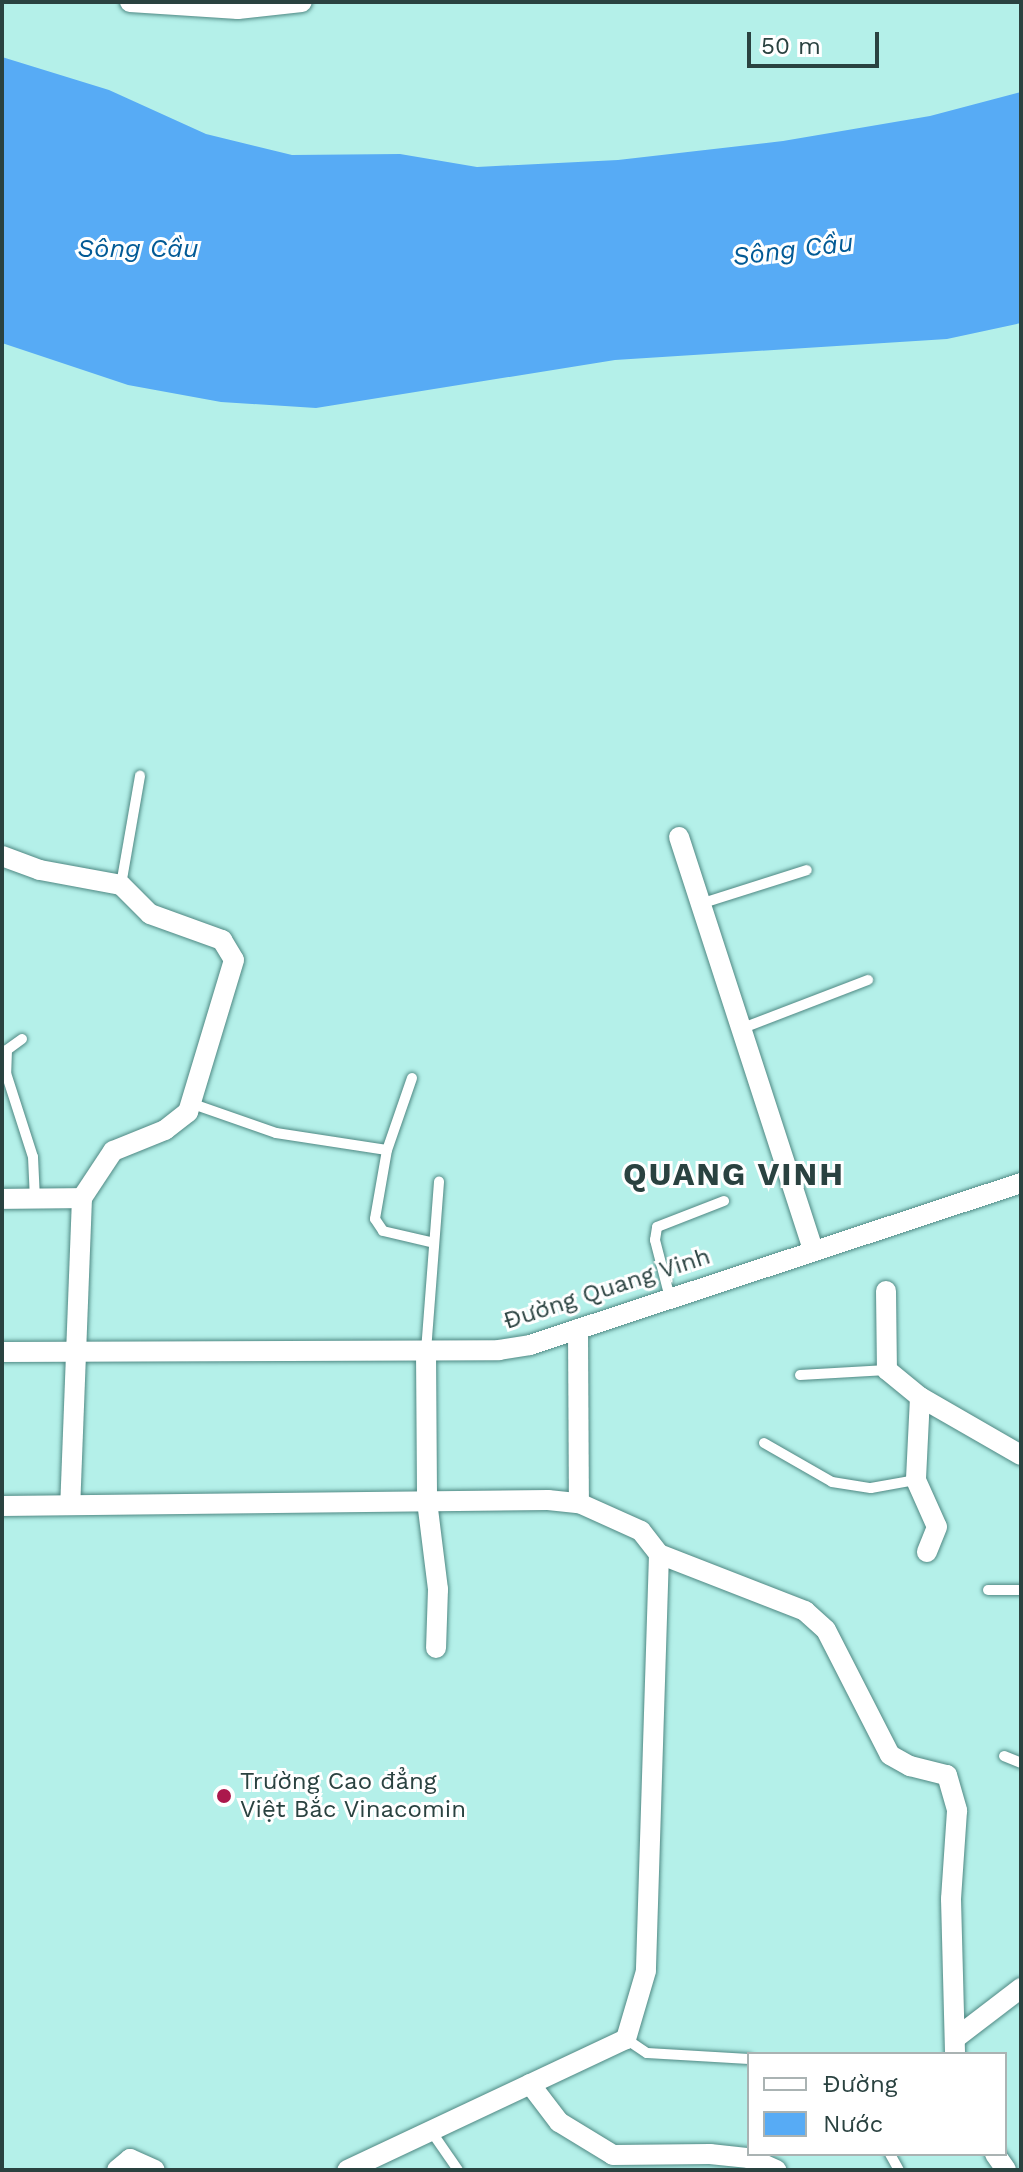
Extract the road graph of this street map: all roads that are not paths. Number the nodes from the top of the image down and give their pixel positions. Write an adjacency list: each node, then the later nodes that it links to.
1 (130, 2): 2 (street)
2 (295, 3)
3 (140, 776): 7 (lane)
4 (679, 837): 8 (street)
5 (2, 856): 7 (street)
6 (807, 870): 8 (lane)
7 (121, 885): 13 (street)
8 (700, 904): 10 (street)
9 (868, 980): 10 (lane)
10 (743, 1028): 22 (street)
11 (22, 1039): 19 (lane)
12 (412, 1078): 14 (lane)
13 (193, 1104): 14 (lane); 17 (street)
14 (387, 1150): 21 (lane)
15 (439, 1181): 21 (lane)
16 (1021, 1183): 22 (street, Đường Quang Vinh)
17 (82, 1198): 19 (street); 28 (street)
18 (2, 1199): 19 (street)
19 (35, 1199)
20 (724, 1201): 24 (lane)
21 (430, 1242): 26 (lane)
22 (813, 1249): 24 (street, Đường Quang Vinh)
23 (886, 1291): 29 (street)
24 (670, 1298): 25 (street, Đường Quang Vinh)
25 (578, 1329): 26 (street, Đường Quang Vinh); 36 (street)
26 (426, 1351): 28 (street, Đường Quang Vinh); 35 (street)
27 (2, 1352): 28 (street, Đường Quang Vinh)
28 (72, 1352): 37 (street)
29 (887, 1370): 30 (lane); 31 (street)
30 (800, 1375)
31 (920, 1397): 33 (street); 34 (street)
32 (764, 1443): 34 (lane)
33 (1021, 1455)
34 (916, 1480): 39 (street)
35 (427, 1501): 36 (street); 37 (street); 43 (street)
36 (579, 1503): 40 (street)
37 (70, 1505): 38 (street)
38 (2, 1506)
39 (927, 1552)
40 (659, 1554): 47 (street); 48 (street)
41 (988, 1590): 42 (lane)
42 (1021, 1590)
43 (436, 1648)
44 (1004, 1756): 45 (lane)
45 (1021, 1763)
46 (1021, 1988): 48 (street)
47 (626, 2039): 49 (lane); 50 (street)
48 (956, 2046)
49 (747, 2059)
50 (530, 2084): 51 (street); 52 (street)
51 (431, 2131): 55 (street); 56 (lane)
52 (710, 2162): 57 (street)
53 (117, 2170): 54 (street)
54 (155, 2170)
55 (347, 2170)
56 (458, 2170)
57 (776, 2170)

